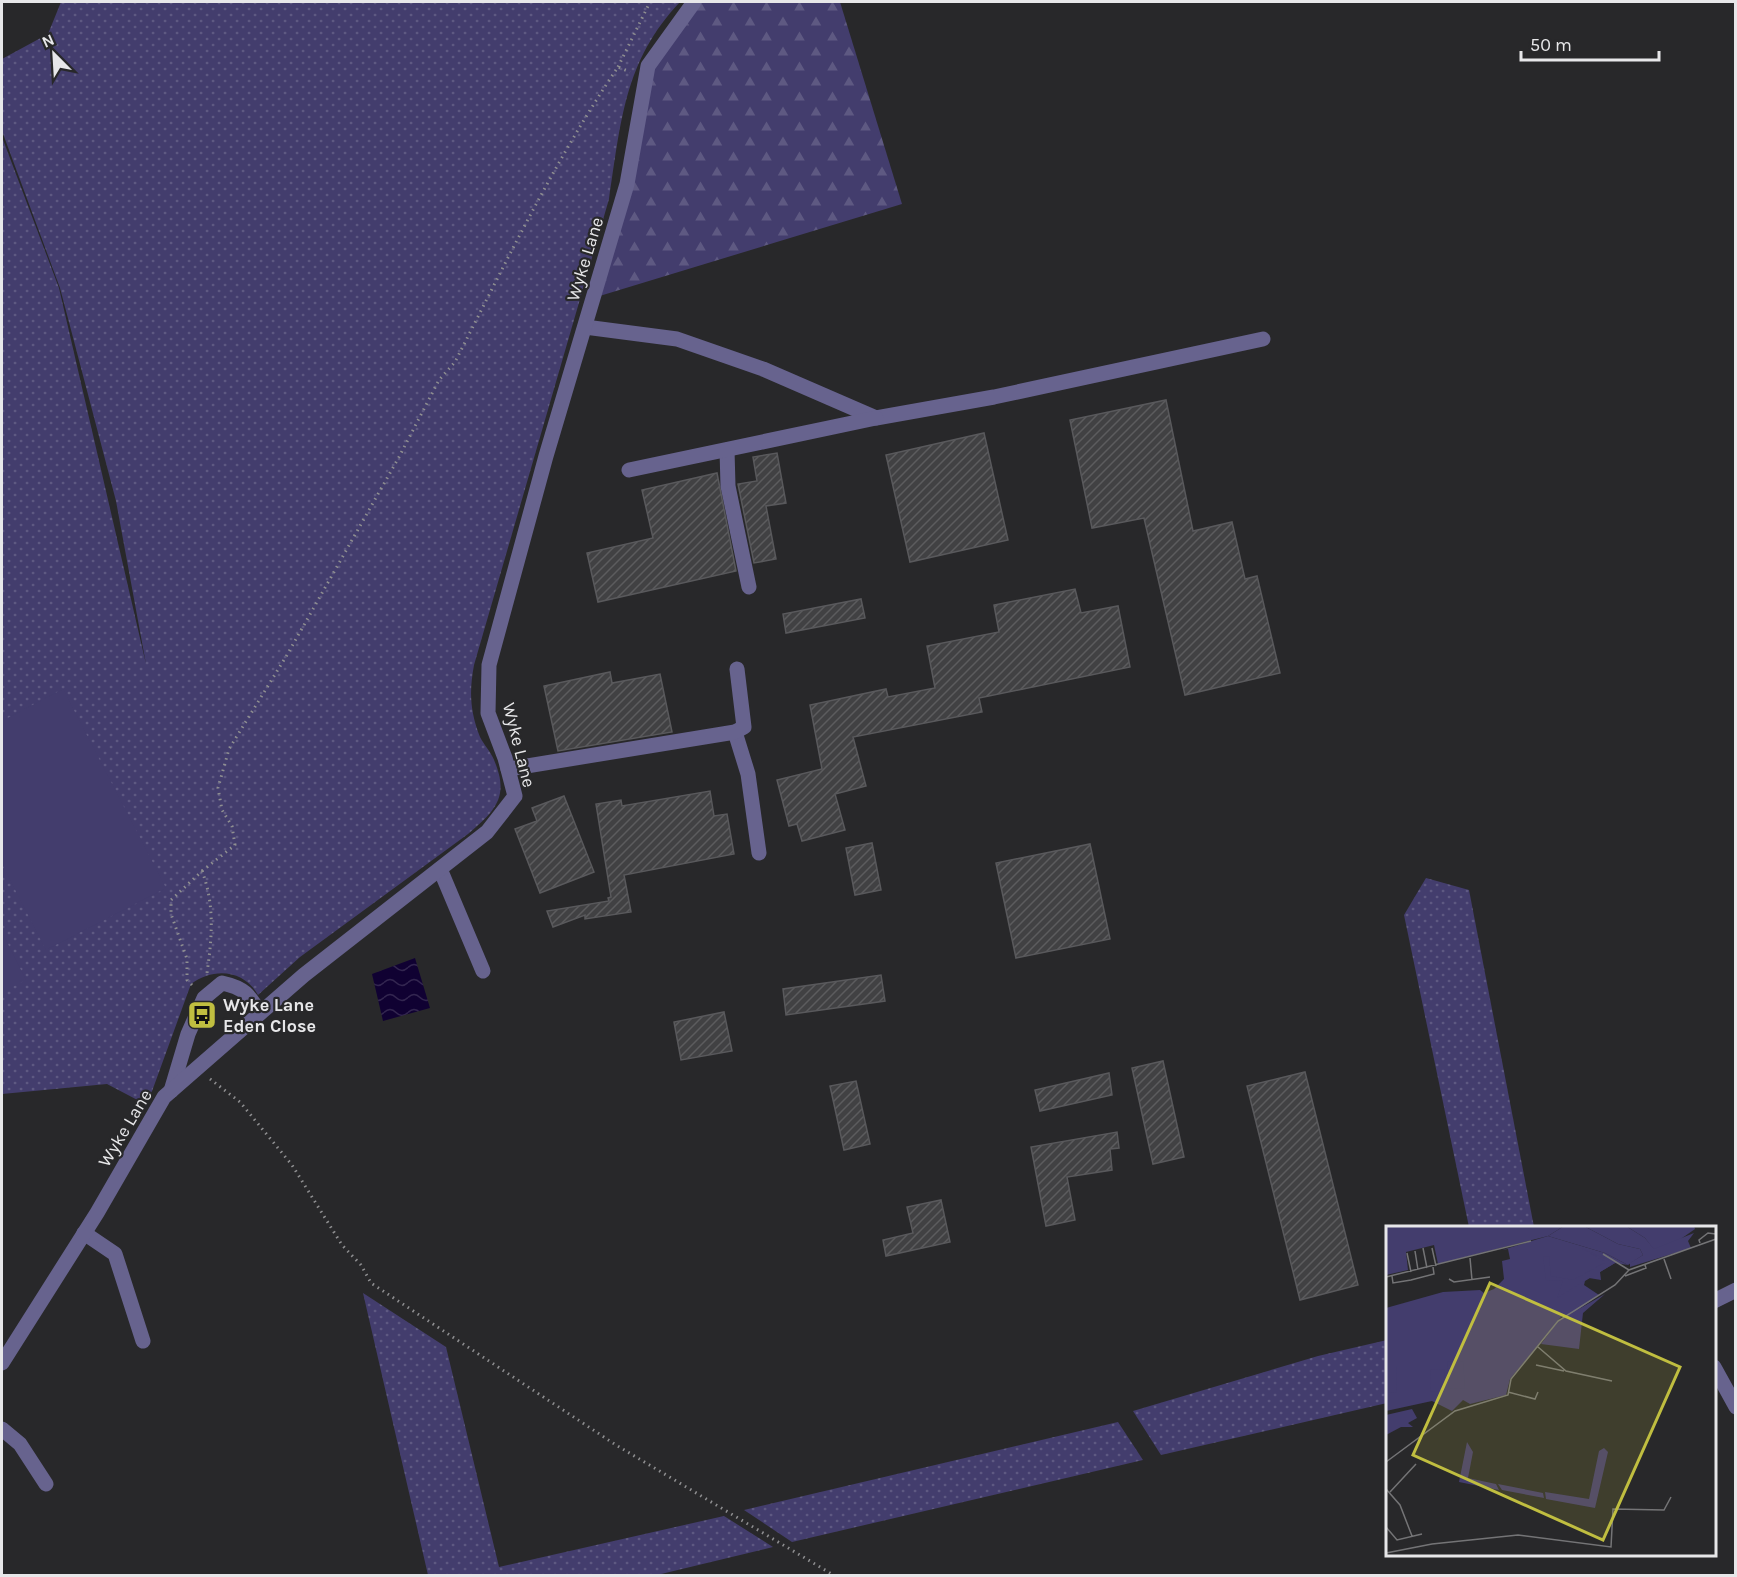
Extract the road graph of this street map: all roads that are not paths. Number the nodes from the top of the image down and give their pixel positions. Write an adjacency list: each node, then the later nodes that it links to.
1 (694, 2): 2 (street, Wyke Lane)
2 (585, 327): 4 (street); 10 (street, Wyke Lane)
3 (1263, 339): 4 (street)
4 (876, 418): 5 (street)
5 (727, 450): 6 (street); 7 (street)
6 (629, 470)
7 (749, 586)
8 (737, 669): 9 (street)
9 (735, 732): 10 (street); 11 (street)
10 (508, 769): 12 (street, Wyke Lane)
11 (759, 853)
12 (440, 869): 13 (street); 14 (street, Wyke Lane)
13 (483, 971)
14 (260, 1013): 15 (street, Wyke Lane); 15 (street)
15 (170, 1092): 16 (street, Wyke Lane)
16 (84, 1233): 19 (street); 20 (street, Wyke Lane)
17 (1736, 1290): 18 (street)
18 (1716, 1300)
19 (143, 1341)
20 (2, 1363)
21 (1716, 1371): 22 (street)
22 (1736, 1407)
23 (2, 1429): 24 (street)
24 (46, 1484)

